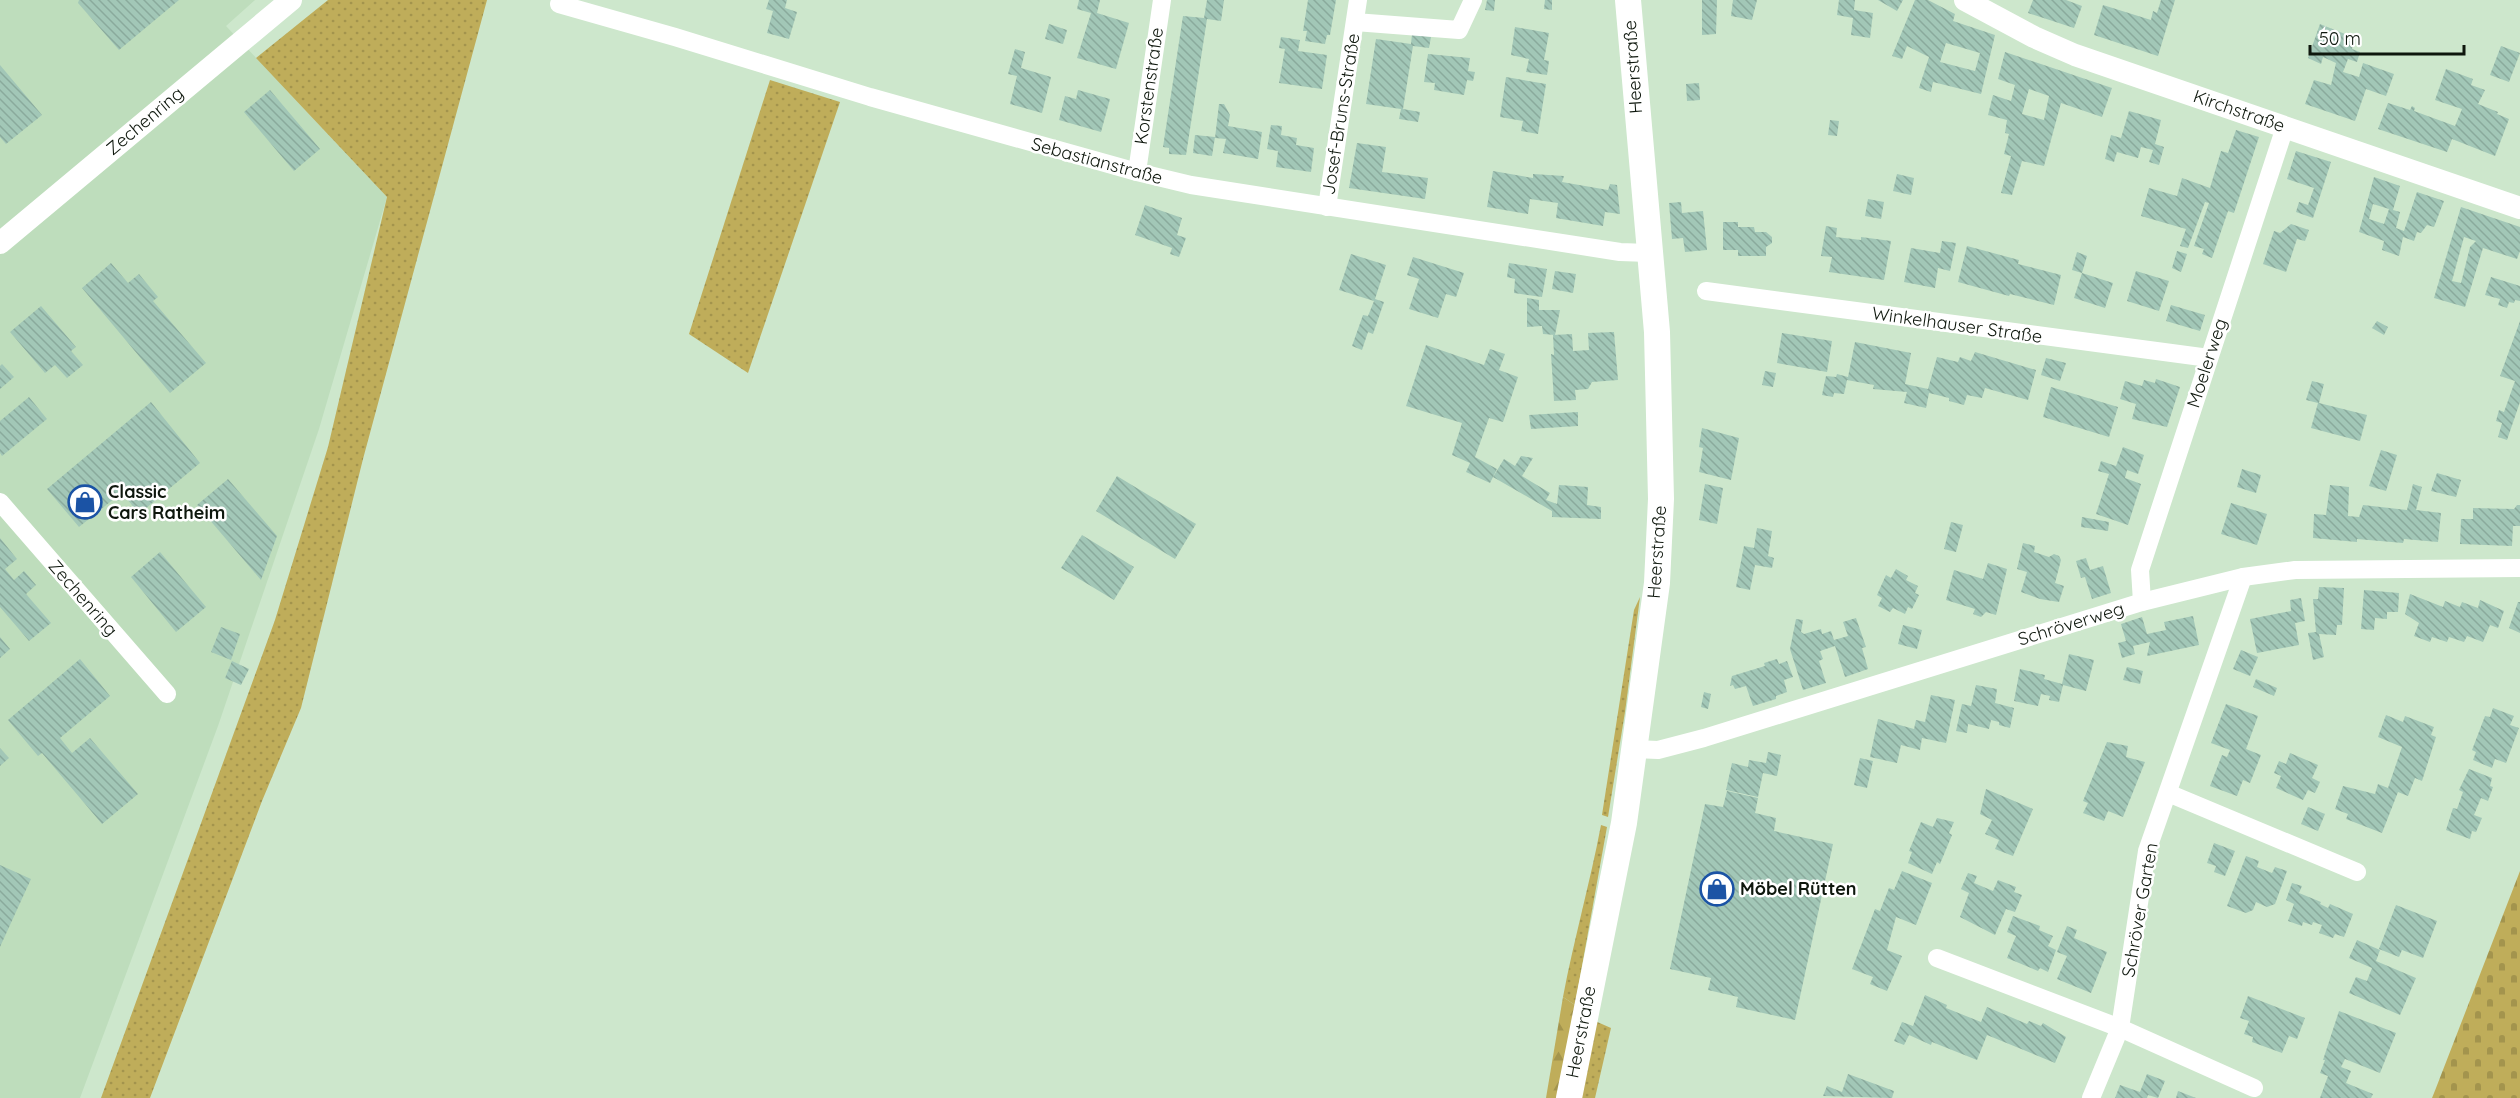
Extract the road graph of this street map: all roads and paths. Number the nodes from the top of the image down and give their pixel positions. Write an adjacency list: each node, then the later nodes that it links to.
1 (291, 0): 13 (street, Zechenring)
2 (1162, 0): 10 (street, Korstenstraße)
3 (1358, 0): 8 (street, Josef-Bruns-Straße)
4 (1473, 0): 8 (street, Josef-Bruns-Straße)
5 (1628, 0): 14 (main road, Heerstraße)
6 (1965, 0): 9 (street, Kirchstraße)
7 (559, 4): 10 (street, Sebastianstraße)
8 (1355, 22): 11 (street, Josef-Bruns-Straße)
9 (2285, 127): 12 (street, Kirchstraße); 16 (street, Moelerweg)
10 (1137, 172): 11 (street, Sebastianstraße)
11 (1327, 207): 14 (street, Sebastianstraße)
12 (2520, 208)
13 (0, 243)
14 (1650, 253): 22 (main road, Heerstraße)
15 (1706, 291): 16 (street, Winkelhauser Straße)
16 (2208, 358): 20 (street, Moelerweg)
17 (0, 502): 21 (street, Zechenring)
18 (2520, 568): 19 (street, Schröverweg)
19 (2243, 577): 20 (street, Schröverweg); 23 (street, Schröver Garten)
20 (2142, 602): 22 (street, Schröverweg)
21 (167, 694)
22 (1634, 749): 28 (main road, Heerstraße)
23 (2168, 793): 24 (street); 26 (street, Schröver Garten)
24 (2356, 872)
25 (1937, 958): 26 (street)
26 (2120, 1028): 27 (street); 29 (street, Schröver Garten)
27 (2253, 1088)
28 (1569, 1098)
29 (2091, 1098)

